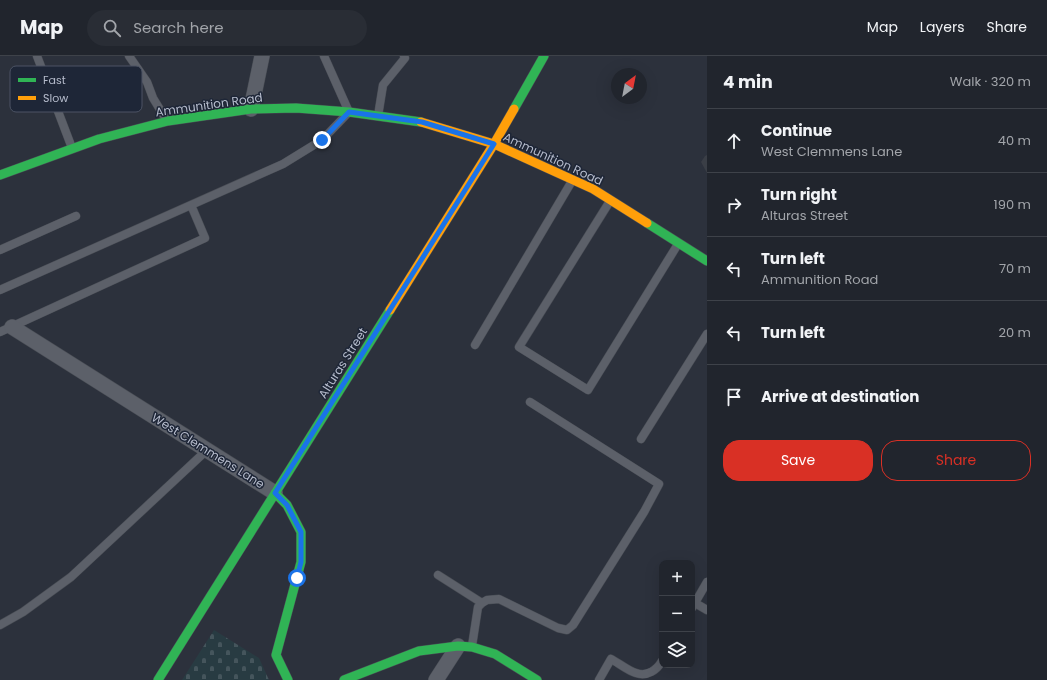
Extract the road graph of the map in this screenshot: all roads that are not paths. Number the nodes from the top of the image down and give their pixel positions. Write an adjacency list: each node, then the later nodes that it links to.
1 (37, 56): 7 (lane)
2 (129, 56): 8 (lane)
3 (262, 56): 10 (street)
4 (324, 56): 12 (lane)
5 (404, 56): 13 (lane)
6 (544, 56): 15 (street, Alturas Street)
7 (41, 66)
8 (136, 66)
9 (142, 75): 14 (lane)
10 (251, 109): 12 (street, Ammunition Road); 14 (street, Ammunition Road)
11 (59, 112): 16 (lane)
12 (349, 112): 13 (street, Ammunition Road); 20 (lane)
13 (378, 117): 15 (street, Ammunition Road)
14 (168, 121): 16 (street, Ammunition Road)
15 (494, 144): 18 (street, Ammunition Road); 32 (street, Alturas Street)
16 (73, 149): 17 (street, Ammunition Road)
17 (0, 175)
18 (572, 180): 19 (street, Ammunition Road); 28 (lane)
19 (610, 200): 22 (street, Ammunition Road); 22 (lane)
20 (191, 205): 25 (lane); 26 (lane)
21 (76, 216): 23 (lane)
22 (678, 243): 24 (street, Ammunition Road)
23 (0, 250)
24 (707, 261)
25 (0, 290)
26 (6, 329): 31 (street, West Clemmens Lane)
27 (707, 334): 30 (lane)
28 (475, 345)
29 (530, 402): 35 (lane)
30 (640, 439)
31 (207, 450): 32 (street, West Clemmens Lane); 39 (lane)
32 (275, 493): 42 (street, Alturas Street); 43 (street, West Clemmens Lane)
33 (438, 575): 35 (lane)
34 (707, 582): 36 (lane)
35 (482, 603): 40 (lane)
36 (695, 603)
37 (695, 607): 38 (lane)
38 (707, 610)
39 (0, 625)
40 (465, 646): 44 (street); 45 (street); 46 (street)
41 (659, 666): 47 (lane)
42 (158, 680)
43 (288, 680)
44 (344, 680)
45 (436, 680)
46 (536, 680)
47 (599, 680)

